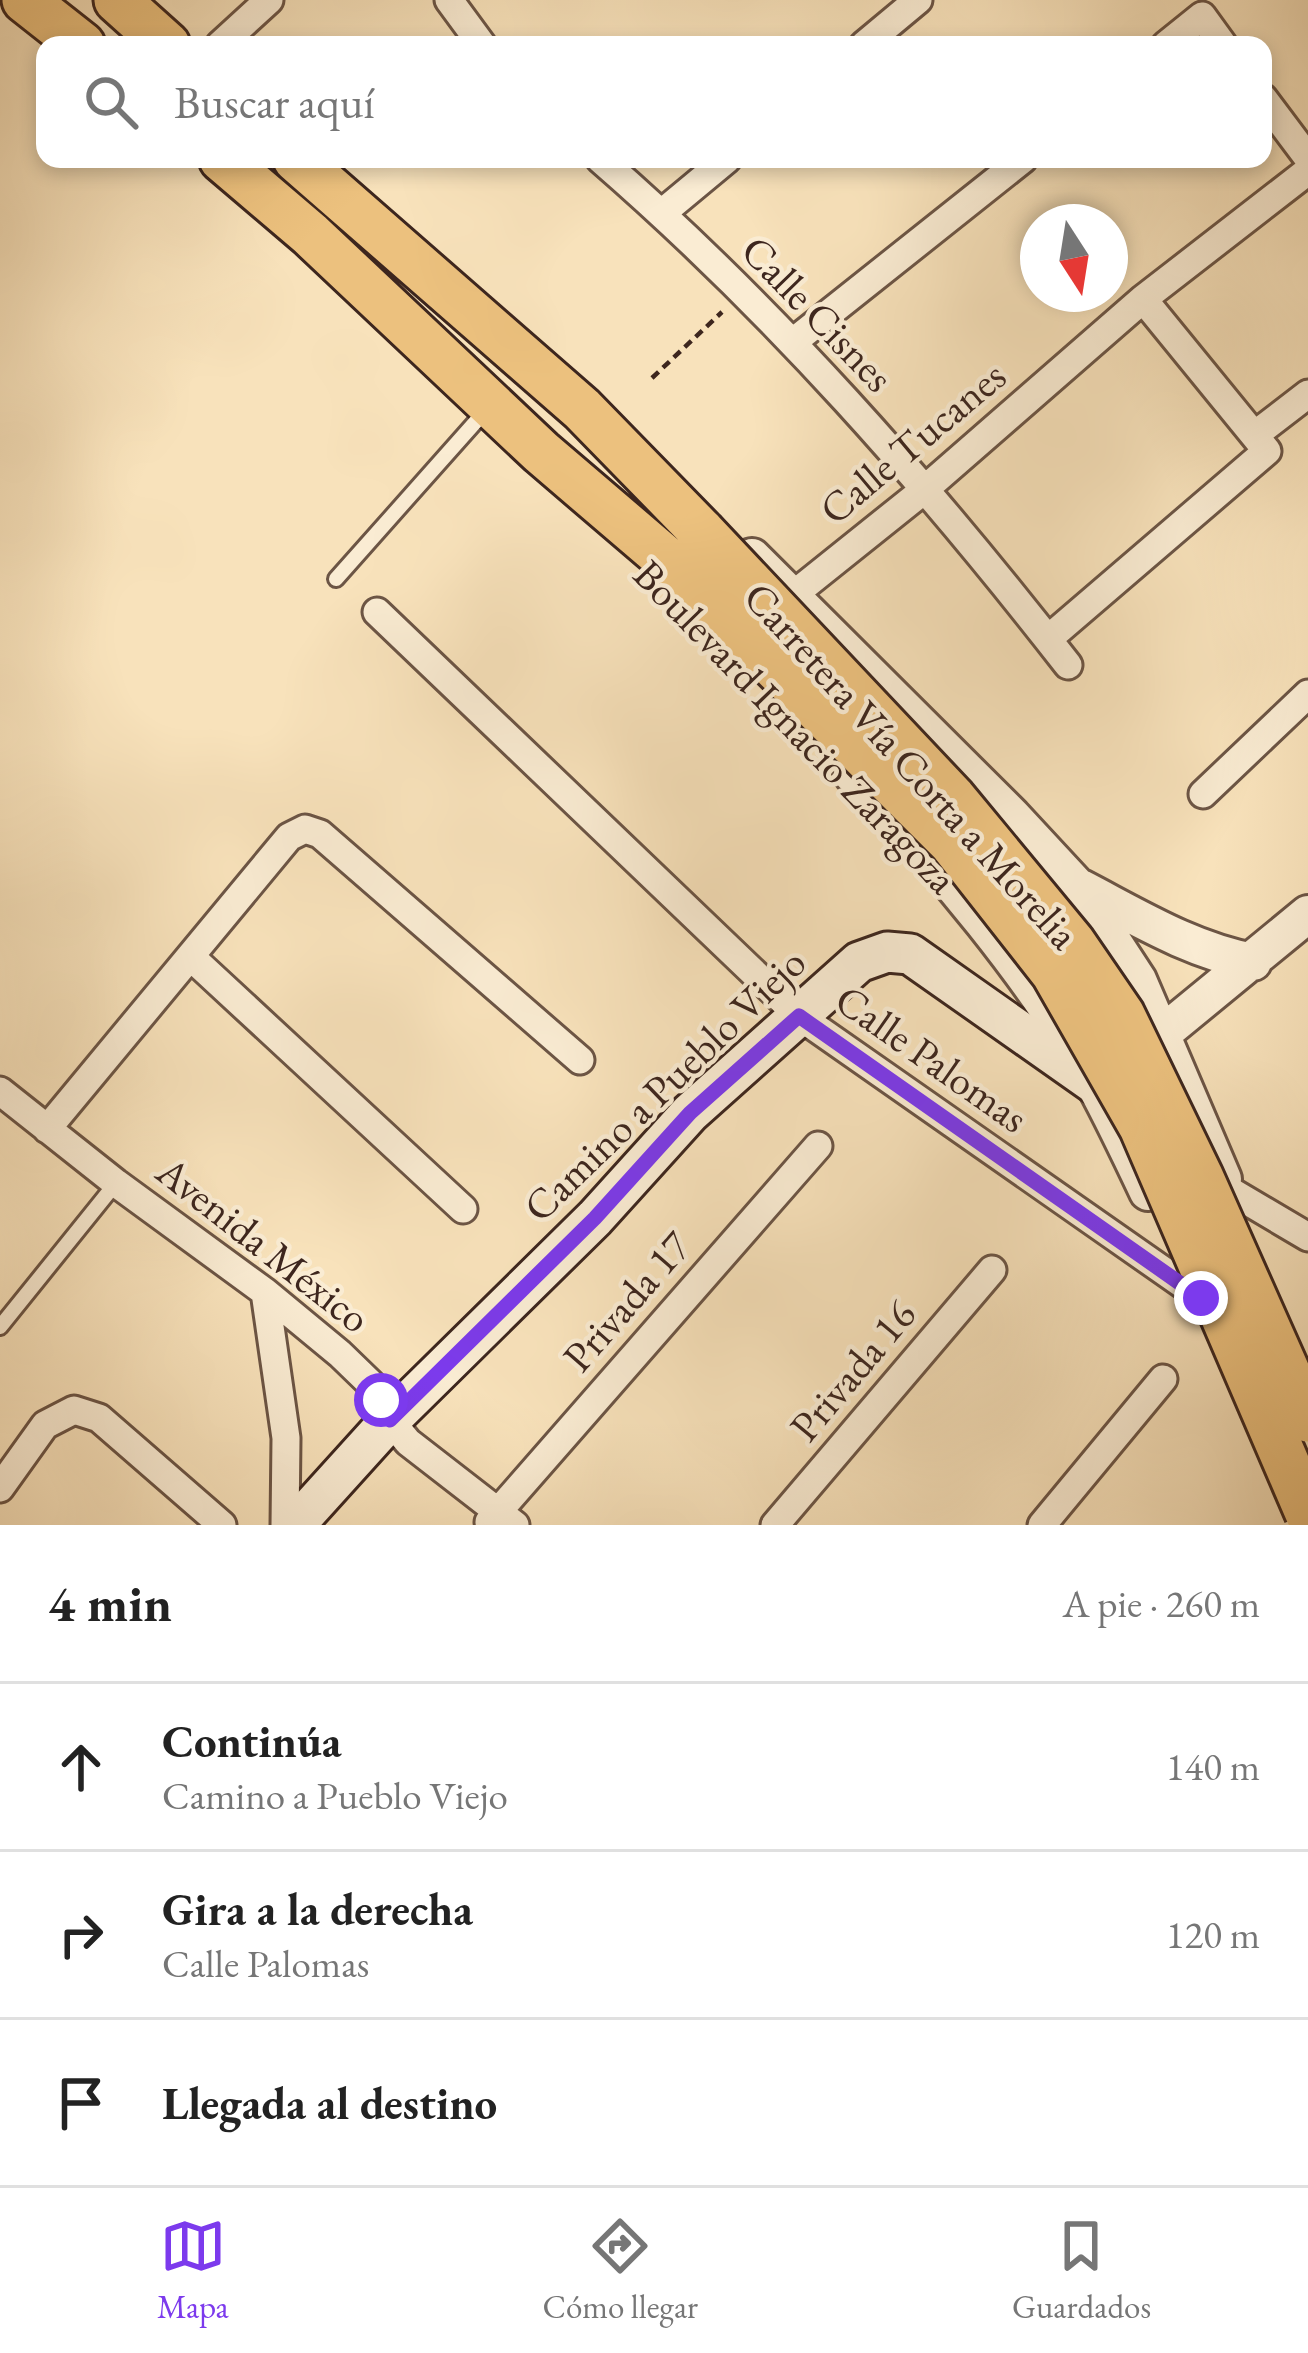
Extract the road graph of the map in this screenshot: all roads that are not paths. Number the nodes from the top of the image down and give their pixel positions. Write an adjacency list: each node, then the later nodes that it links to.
1 (25, 0): 6 (main road)
2 (117, 0): 7 (main road)
3 (269, 0): 8 (street)
4 (449, 0): 9 (street)
5 (918, 0): 10 (street)
6 (71, 36)
7 (157, 36)
8 (230, 36)
9 (475, 36)
10 (875, 36)
11 (1177, 36): 12 (street)
12 (1216, 36)
13 (1272, 110): 14 (street)
14 (1308, 158)
15 (232, 168): 25 (main road, Boulevard Ignacio Zaragoza)
16 (306, 168): 26 (main road, Boulevard Ignacio Zaragoza)
17 (610, 168): 21 (street, Calle Cisnes)
18 (716, 168): 21 (street)
19 (1012, 168): 23 (street)
20 (1308, 171): 22 (street, Calle Tucanes)
21 (662, 213): 23 (street, Calle Cisnes)
22 (1143, 299): 27 (street); 29 (street, Calle Tucanes)
23 (793, 342): 29 (street, Calle Cisnes)
24 (1308, 394): 27 (street)
25 (490, 406): 28 (main road, Boulevard Ignacio Zaragoza); 31 (lane)
26 (582, 409): 30 (main road, Carretera Vía Corta a Morelia); 32 (street, Boulevard Ignacio Zaragoza)
27 (1262, 443): 34 (street)
28 (542, 452): 30 (main road, Carretera Vía Corta a Morelia); 45 (street, Boulevard Ignacio Zaragoza)
29 (924, 490): 32 (street, Calle Tucanes); 34 (street, Calle Cisnes)
30 (688, 549): 60 (main road, Carretera Vía Corta a Morelia, bridge); 62 (main road, Carretera Vía Corta a Morelia, bridge)
31 (336, 579)
32 (793, 595): 38 (street, Boulevard Ignacio Zaragoza)
33 (377, 612): 42 (street, Calle Palomas)
34 (1048, 639): 35 (street, Calle Cisnes)
35 (1068, 665)
36 (1308, 694): 37 (street)
37 (1203, 794)
38 (1076, 885): 41 (street); 43 (street, Boulevard Ignacio Zaragoza)
39 (1308, 914): 41 (street)
40 (191, 957): 44 (street); 47 (street); 51 (street)
41 (1253, 962): 43 (street)
42 (799, 1016): 45 (main road, Camino a Pueblo Viejo); 55 (street, Calle Palomas); 59 (main road, Camino a Pueblo Viejo)
43 (1164, 1034): 45 (street); 50 (street, Boulevard Ignacio Zaragoza)
44 (580, 1060)
45 (1095, 1084): 55 (street, Boulevard Ignacio Zaragoza)
46 (0, 1091): 47 (street, Avenida México)
47 (47, 1129): 49 (street, Avenida México)
48 (818, 1146): 63 (street, Privada 17)
49 (116, 1183): 54 (street, Avenida México); 56 (lane)
50 (1227, 1189): 52 (street); 57 (street, Boulevard Ignacio Zaragoza)
51 (463, 1209)
52 (1306, 1230)
53 (992, 1270): 67 (street, Privada 16)
54 (265, 1292): 59 (street, Avenida México); 65 (street)
55 (1201, 1298): 62 (street, Boulevard Ignacio Zaragoza)
56 (0, 1327)
57 (1308, 1372)
58 (1163, 1379): 68 (street)
59 (390, 1420): 63 (street, Avenida México); 66 (main road, Camino a Pueblo Viejo)
60 (1308, 1420)
61 (0, 1488): 64 (street)
62 (1293, 1519)
63 (499, 1520)
64 (222, 1525)
65 (285, 1525)
66 (295, 1525)
67 (775, 1525)
68 (1042, 1525)

